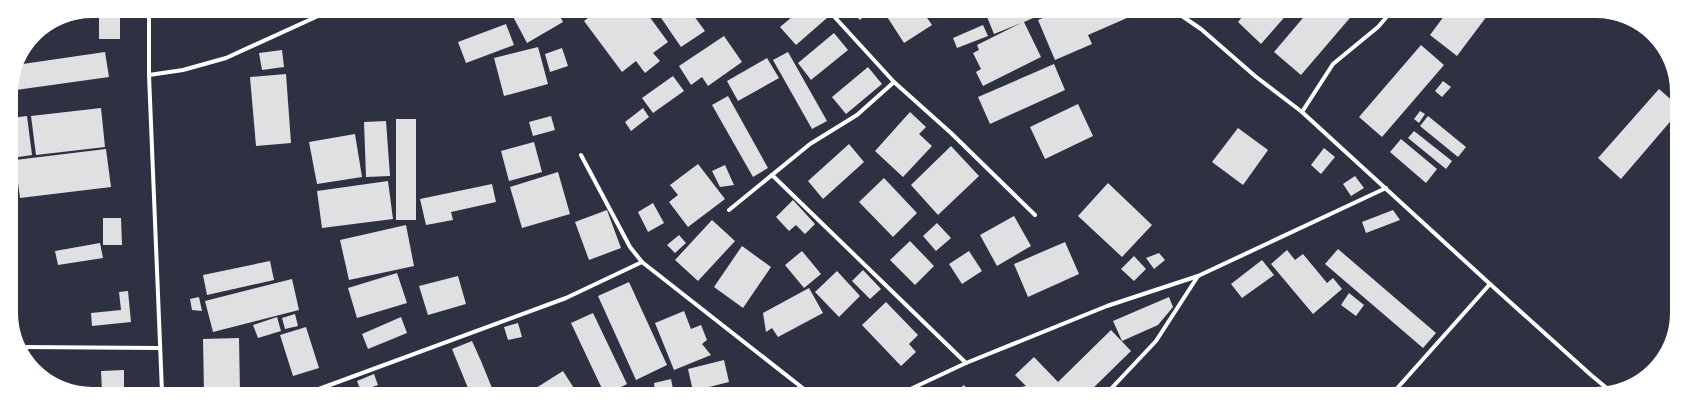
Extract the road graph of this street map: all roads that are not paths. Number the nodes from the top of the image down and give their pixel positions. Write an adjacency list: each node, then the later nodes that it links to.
1 (149, 18): 6 (street)
2 (314, 18): 6 (street)
3 (835, 18): 7 (street)
4 (1185, 18): 8 (street)
5 (1386, 18): 8 (street)
6 (149, 75): 18 (street)
7 (894, 82): 10 (street); 13 (street)
8 (1302, 112): 11 (street)
9 (580, 155): 14 (street)
10 (772, 175): 12 (street); 19 (street)
11 (1386, 188): 15 (street); 16 (street)
12 (729, 210)
13 (1035, 215)
14 (642, 262): 21 (street); 22 (street)
15 (1198, 276): 19 (street); 24 (street)
16 (1490, 284): 25 (street); 26 (street)
17 (27, 347): 18 (street)
18 (159, 348): 20 (street)
19 (966, 364): 23 (street)
20 (162, 387)
21 (324, 387)
22 (801, 387)
23 (915, 387)
24 (1113, 387)
25 (1398, 387)
26 (1606, 387)

